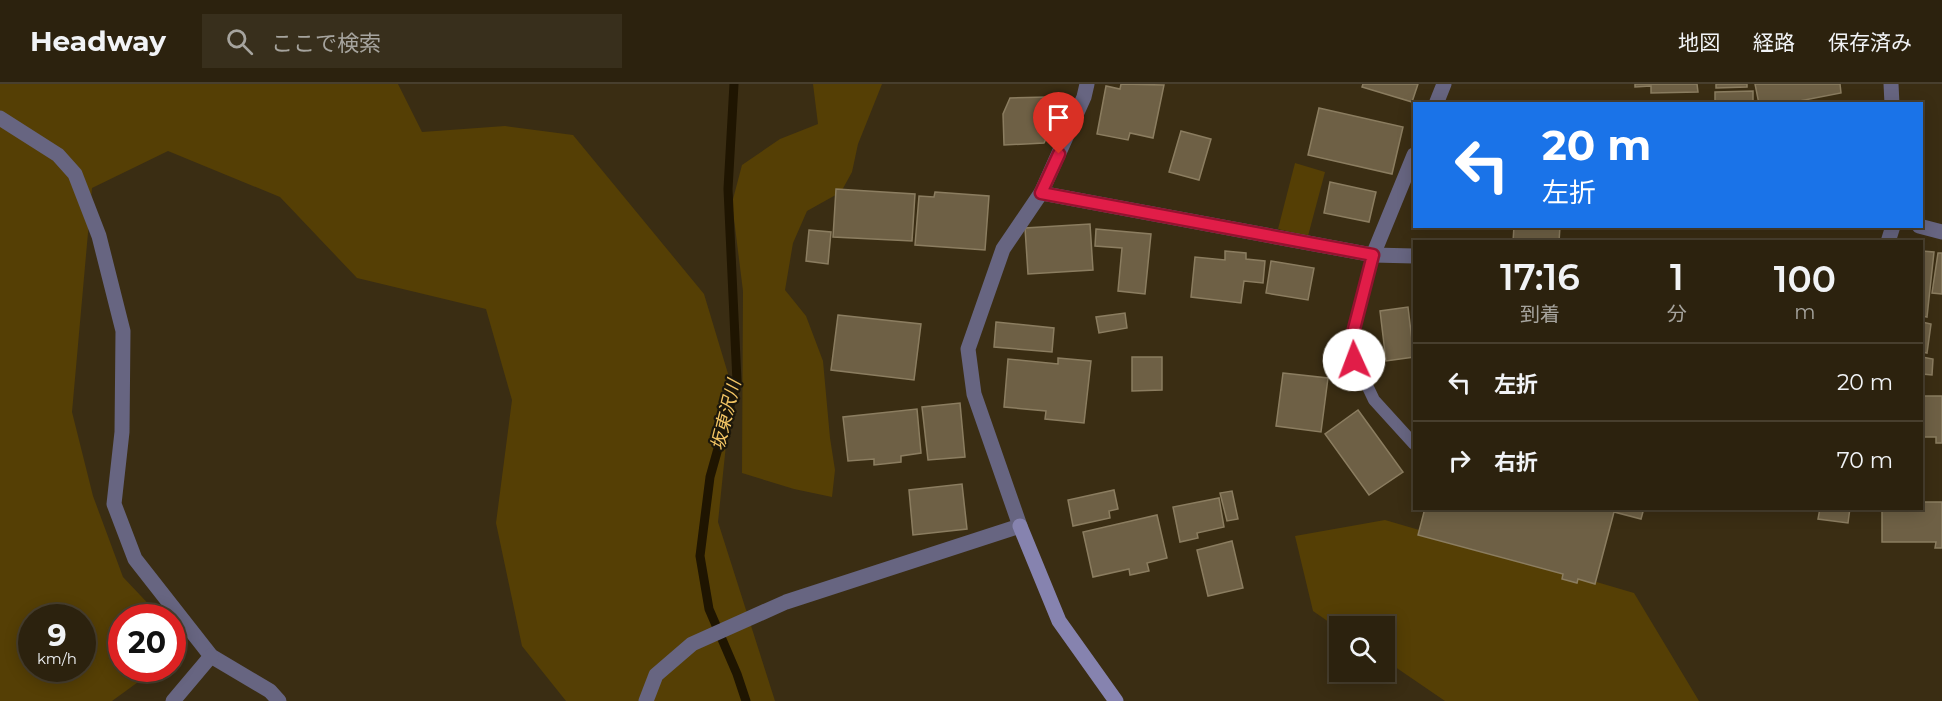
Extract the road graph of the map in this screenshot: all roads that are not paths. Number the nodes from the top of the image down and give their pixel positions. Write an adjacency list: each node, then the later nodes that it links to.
1 (1087, 84): 8 (street)
2 (1444, 84): 4 (street)
3 (1891, 84): 5 (street)
4 (1437, 102)
5 (1892, 102)
6 (0, 118): 15 (street)
7 (1413, 157): 11 (street)
8 (1041, 193): 11 (street); 14 (street)
9 (1923, 227): 10 (street)
10 (1942, 232)
11 (1373, 255): 12 (street); 13 (lane)
12 (1413, 256)
13 (1413, 443)
14 (1020, 526): 18 (street); 19 (street)
15 (211, 656): 16 (street); 17 (street)
16 (173, 701)
17 (279, 701)
18 (646, 701)
19 (1116, 701)

